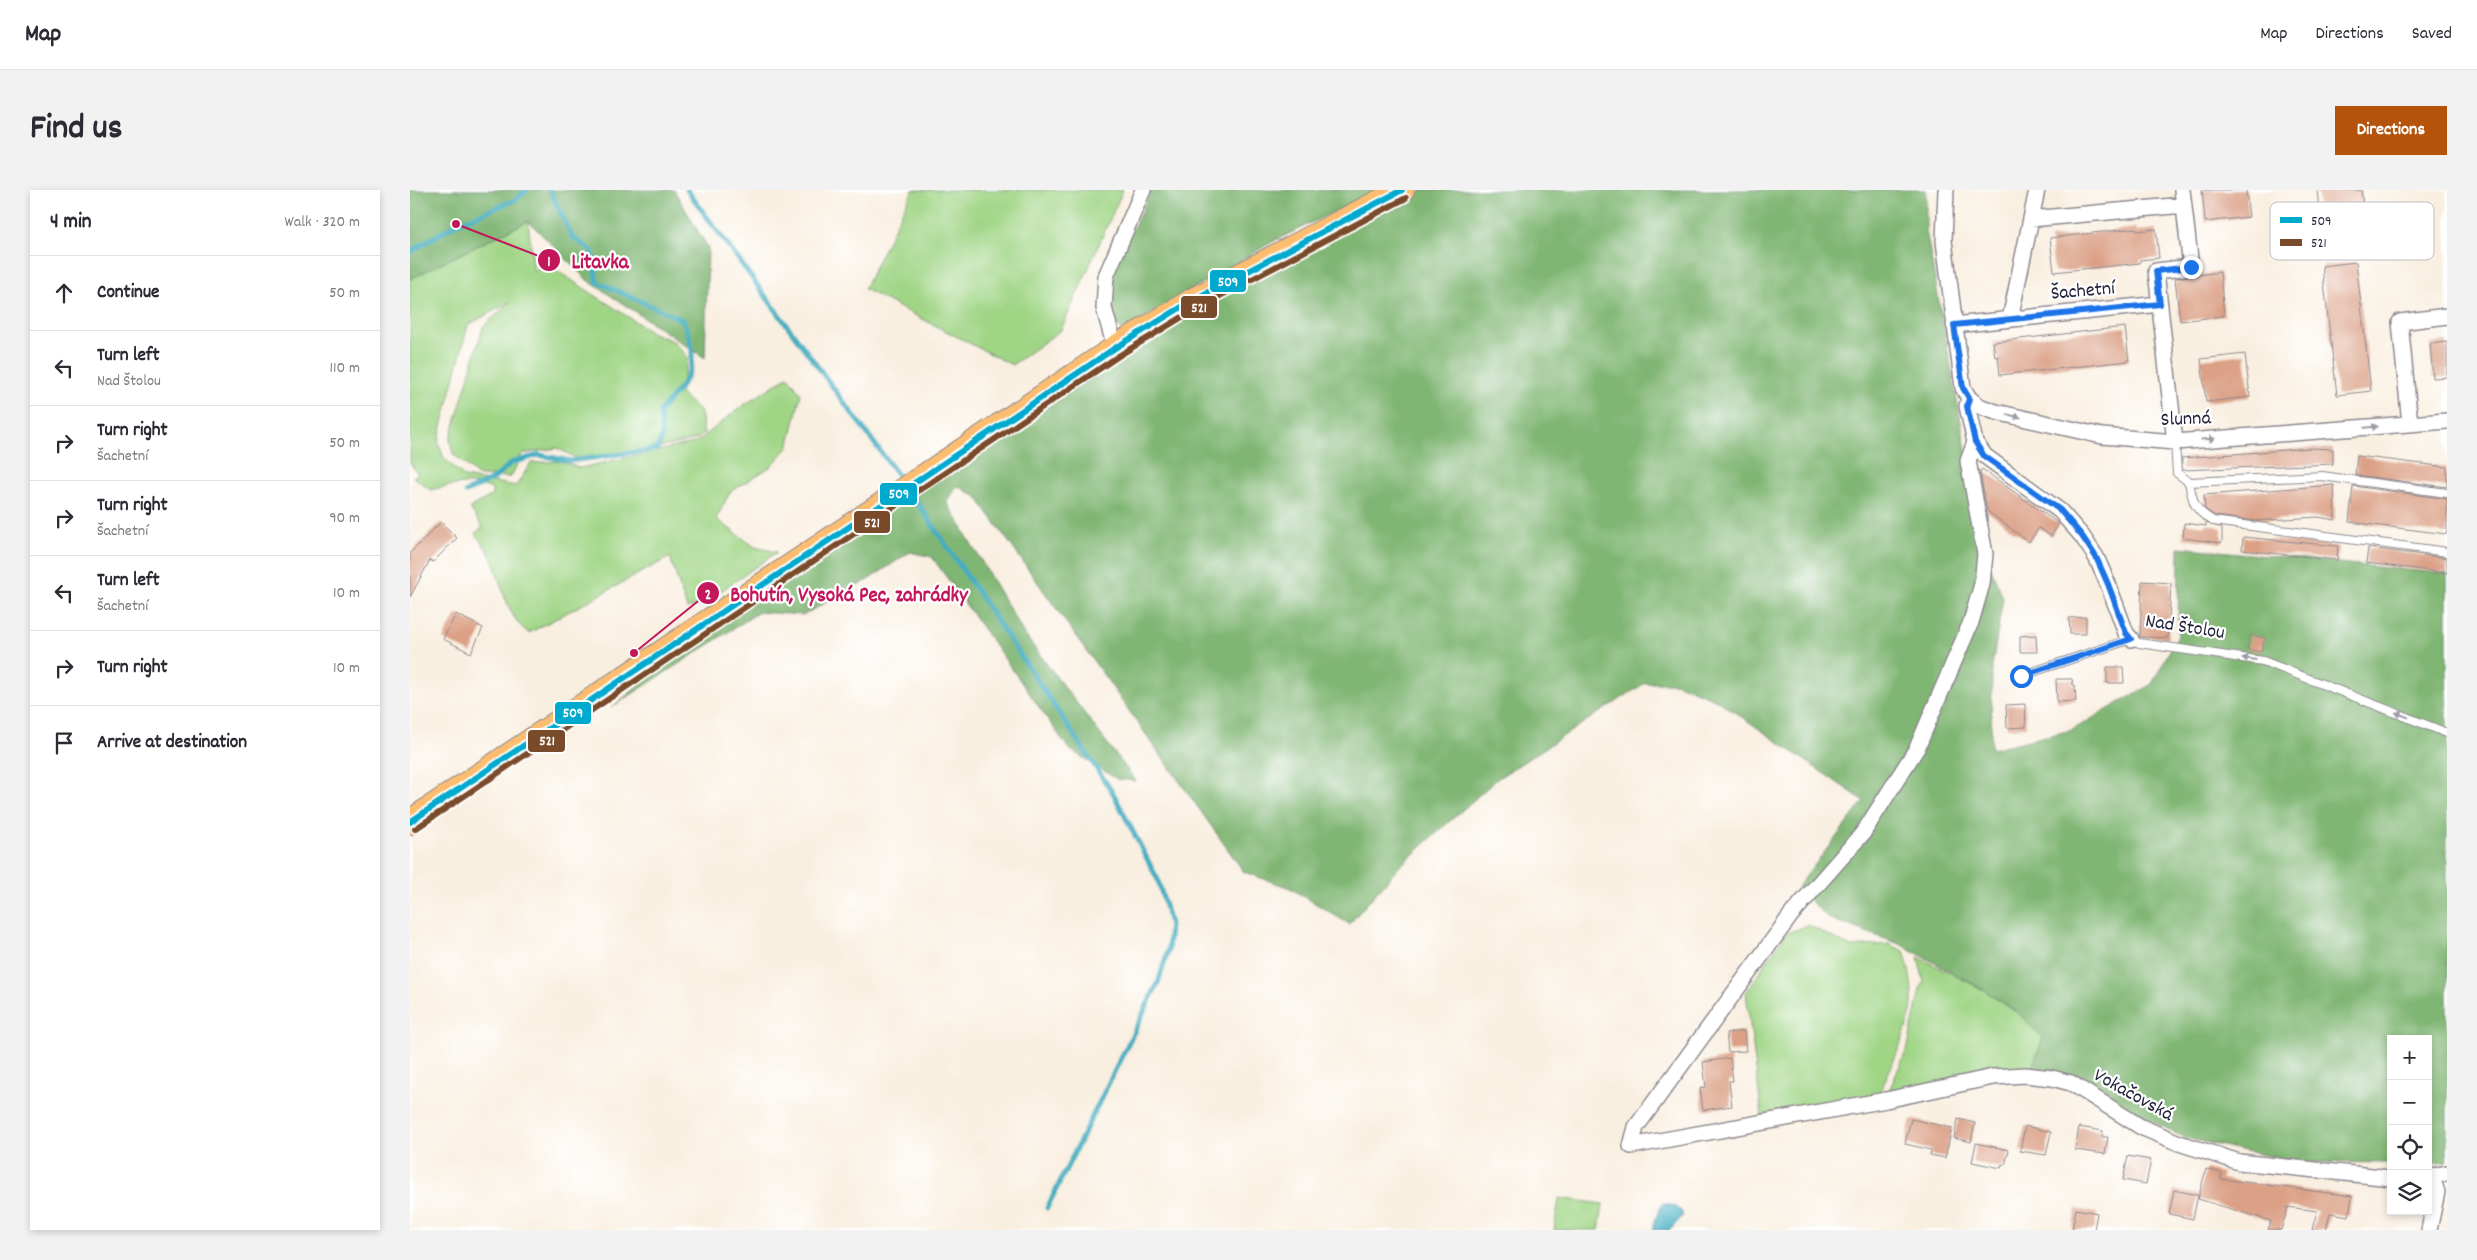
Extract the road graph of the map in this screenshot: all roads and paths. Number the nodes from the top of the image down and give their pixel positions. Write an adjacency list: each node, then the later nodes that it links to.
1 (1143, 190): 11 (street)
2 (1402, 190): 11 (main road)
3 (1946, 190): 10 (street)
4 (2037, 190): 6 (street)
5 (2183, 197): 6 (street); 7 (street)
6 (2031, 219): 9 (street)
7 (2160, 304): 9 (street, Šachetní); 16 (street)
8 (2447, 316): 14 (street)
9 (2010, 319): 10 (street, Šachetní)
10 (1954, 325): 12 (street)
11 (1115, 348): 23 (main road)
12 (1969, 398): 15 (street); 16 (street, Slunná, one-way to 16)
13 (2447, 421): 14 (street, Slunná)
14 (2410, 424): 16 (street, Slunná, one-way to 14)
15 (1975, 442): 20 (street, Nad Štolou); 26 (street, Vokačovská)
16 (2175, 442): 17 (lane)
17 (2189, 482): 18 (lane); 19 (lane)
18 (2447, 493)
19 (2447, 552)
20 (2131, 639): 21 (lane); 22 (lane, Nad Štolou, one-way to 20)
21 (2021, 676)
22 (2447, 733)
23 (410, 822)
24 (2447, 1173): 25 (street)
25 (2432, 1177)
26 (2387, 1178)
27 (2432, 1181): 28 (street)
28 (2428, 1230)

